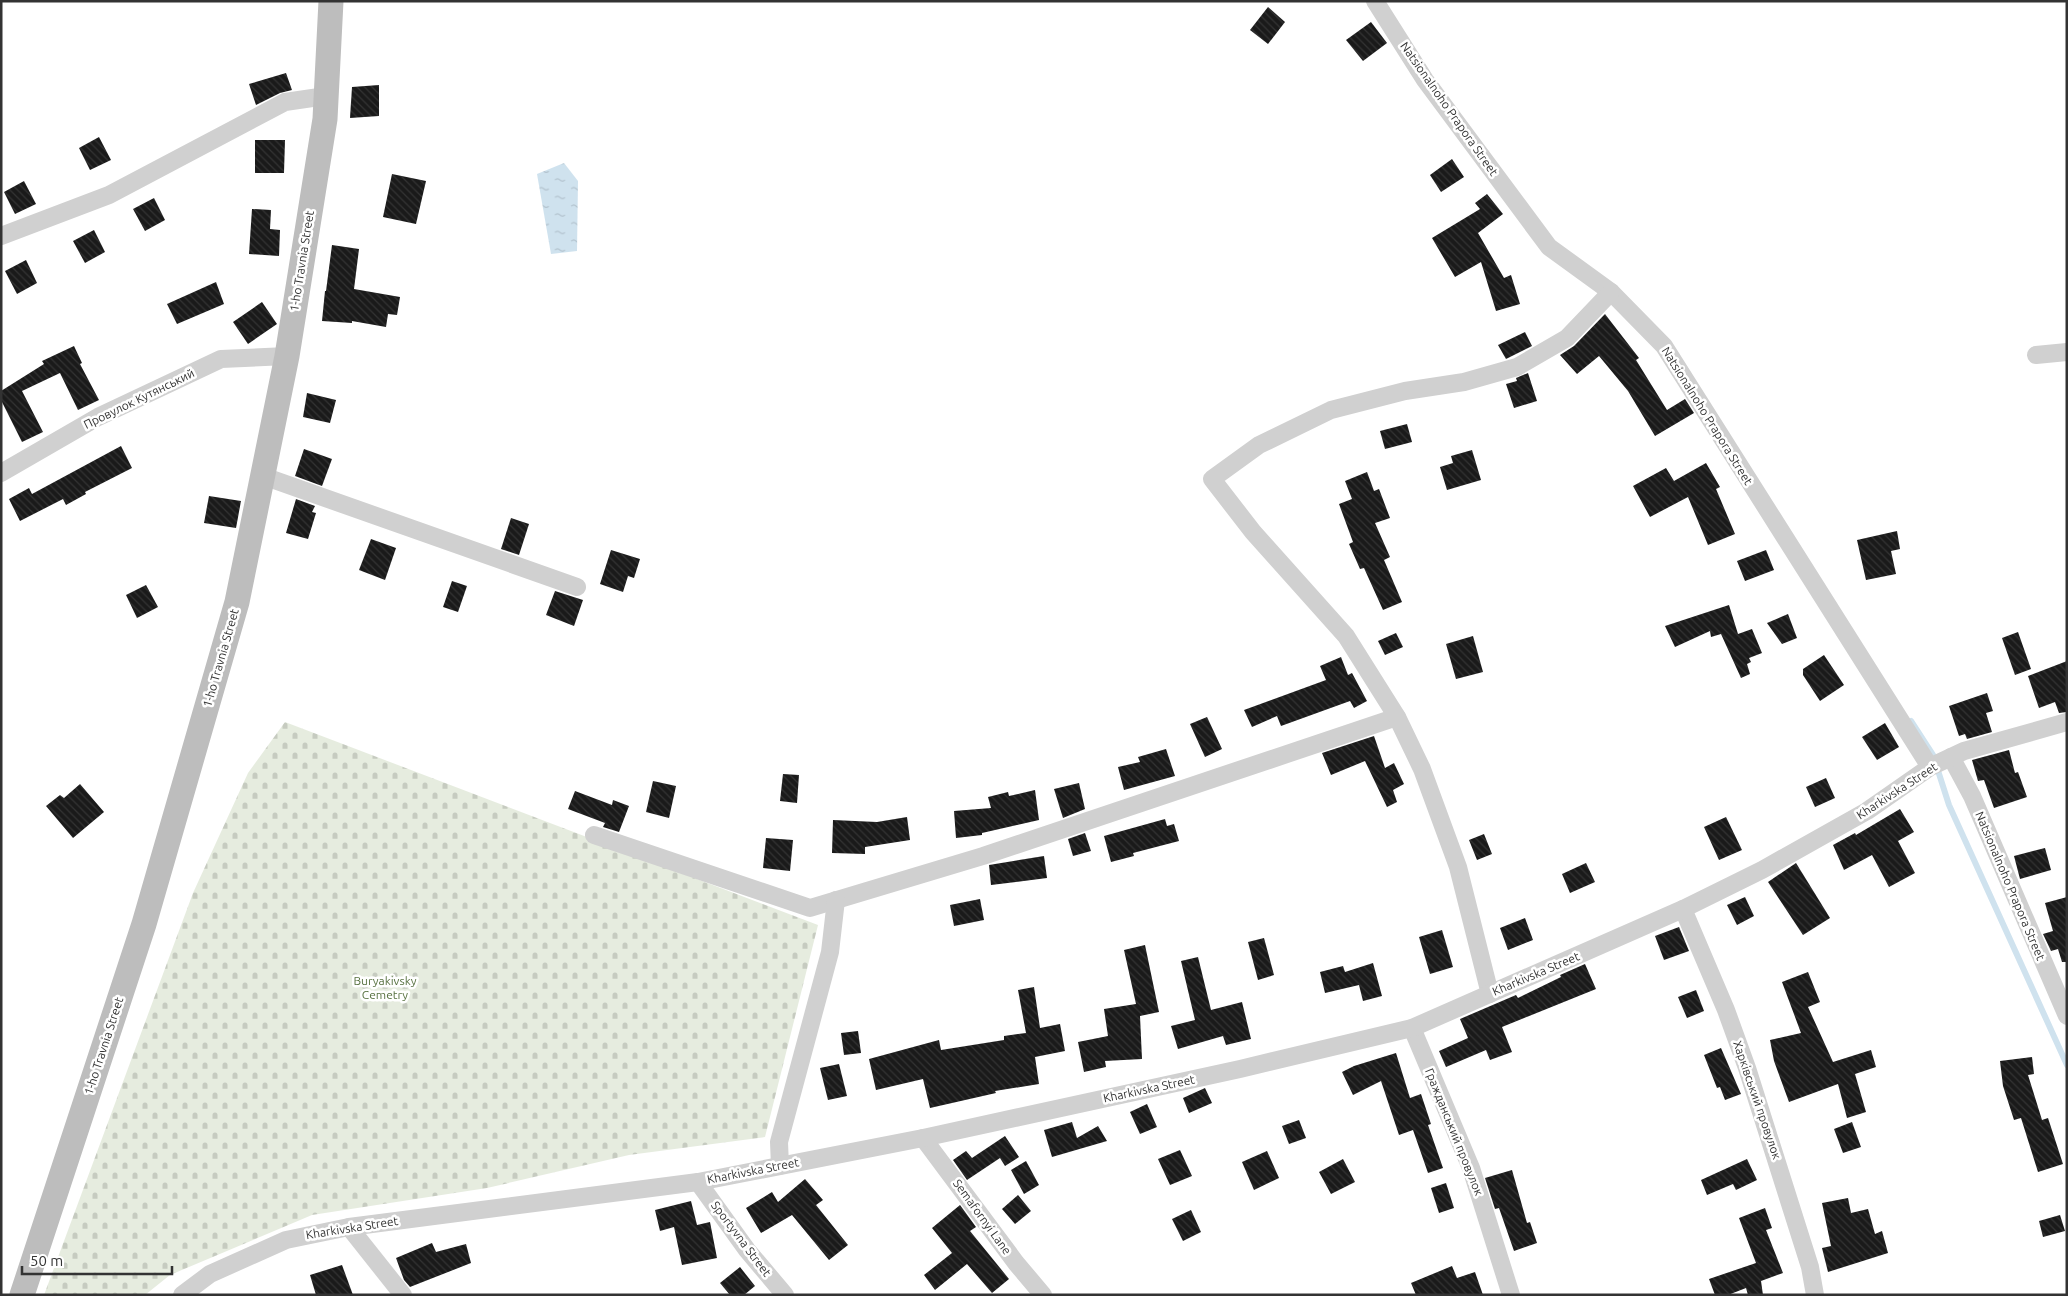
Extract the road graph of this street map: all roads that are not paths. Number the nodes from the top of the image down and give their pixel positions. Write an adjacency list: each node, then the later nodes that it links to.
1 (331, 1): 3 (street, 1-ho Travnia Street)
2 (1375, 1): 5 (street, Natsionalnoho Prapora Street)
3 (326, 96): 4 (street); 8 (street, 1-ho Travnia Street)
4 (1, 236)
5 (1611, 292): 12 (street); 15 (street, Natsionalnoho Prapora Street)
6 (2067, 352): 7 (street)
7 (2036, 355)
8 (287, 356): 9 (street, Провулок Кутянський); 10 (street, 1-ho Travnia Street)
9 (1, 473)
10 (262, 476): 11 (street); 26 (street, 1-ho Travnia Street)
11 (577, 587)
12 (1397, 718): 17 (street); 19 (street)
13 (2067, 722): 14 (street, Kharkivska Street)
14 (1951, 757): 15 (street, Kharkivska Street); 20 (street, Natsionalnoho Prapora Street)
15 (1930, 767): 18 (street, Kharkivska Street)
16 (594, 834): 17 (street)
17 (836, 900): 23 (street)
18 (1683, 909): 19 (street, Kharkivska Street); 32 (street, Харківський провулок)
19 (1490, 994): 21 (street, Kharkivska Street)
20 (2067, 1016)
21 (1412, 1028): 22 (street, Kharkivska Street); 31 (street, Гражданський провулок)
22 (923, 1138): 23 (street, Kharkivska Street); 30 (street, Semafornyi Lane)
23 (780, 1166): 24 (street, Kharkivska Street)
24 (698, 1182): 25 (street, Kharkivska Street); 29 (street, Sportyvna Street)
25 (349, 1227): 27 (street, Kharkivska Street); 28 (street)
26 (22, 1295)
27 (182, 1295)
28 (403, 1295)
29 (785, 1295)
30 (1043, 1295)
31 (1511, 1295)
32 (1815, 1295)

